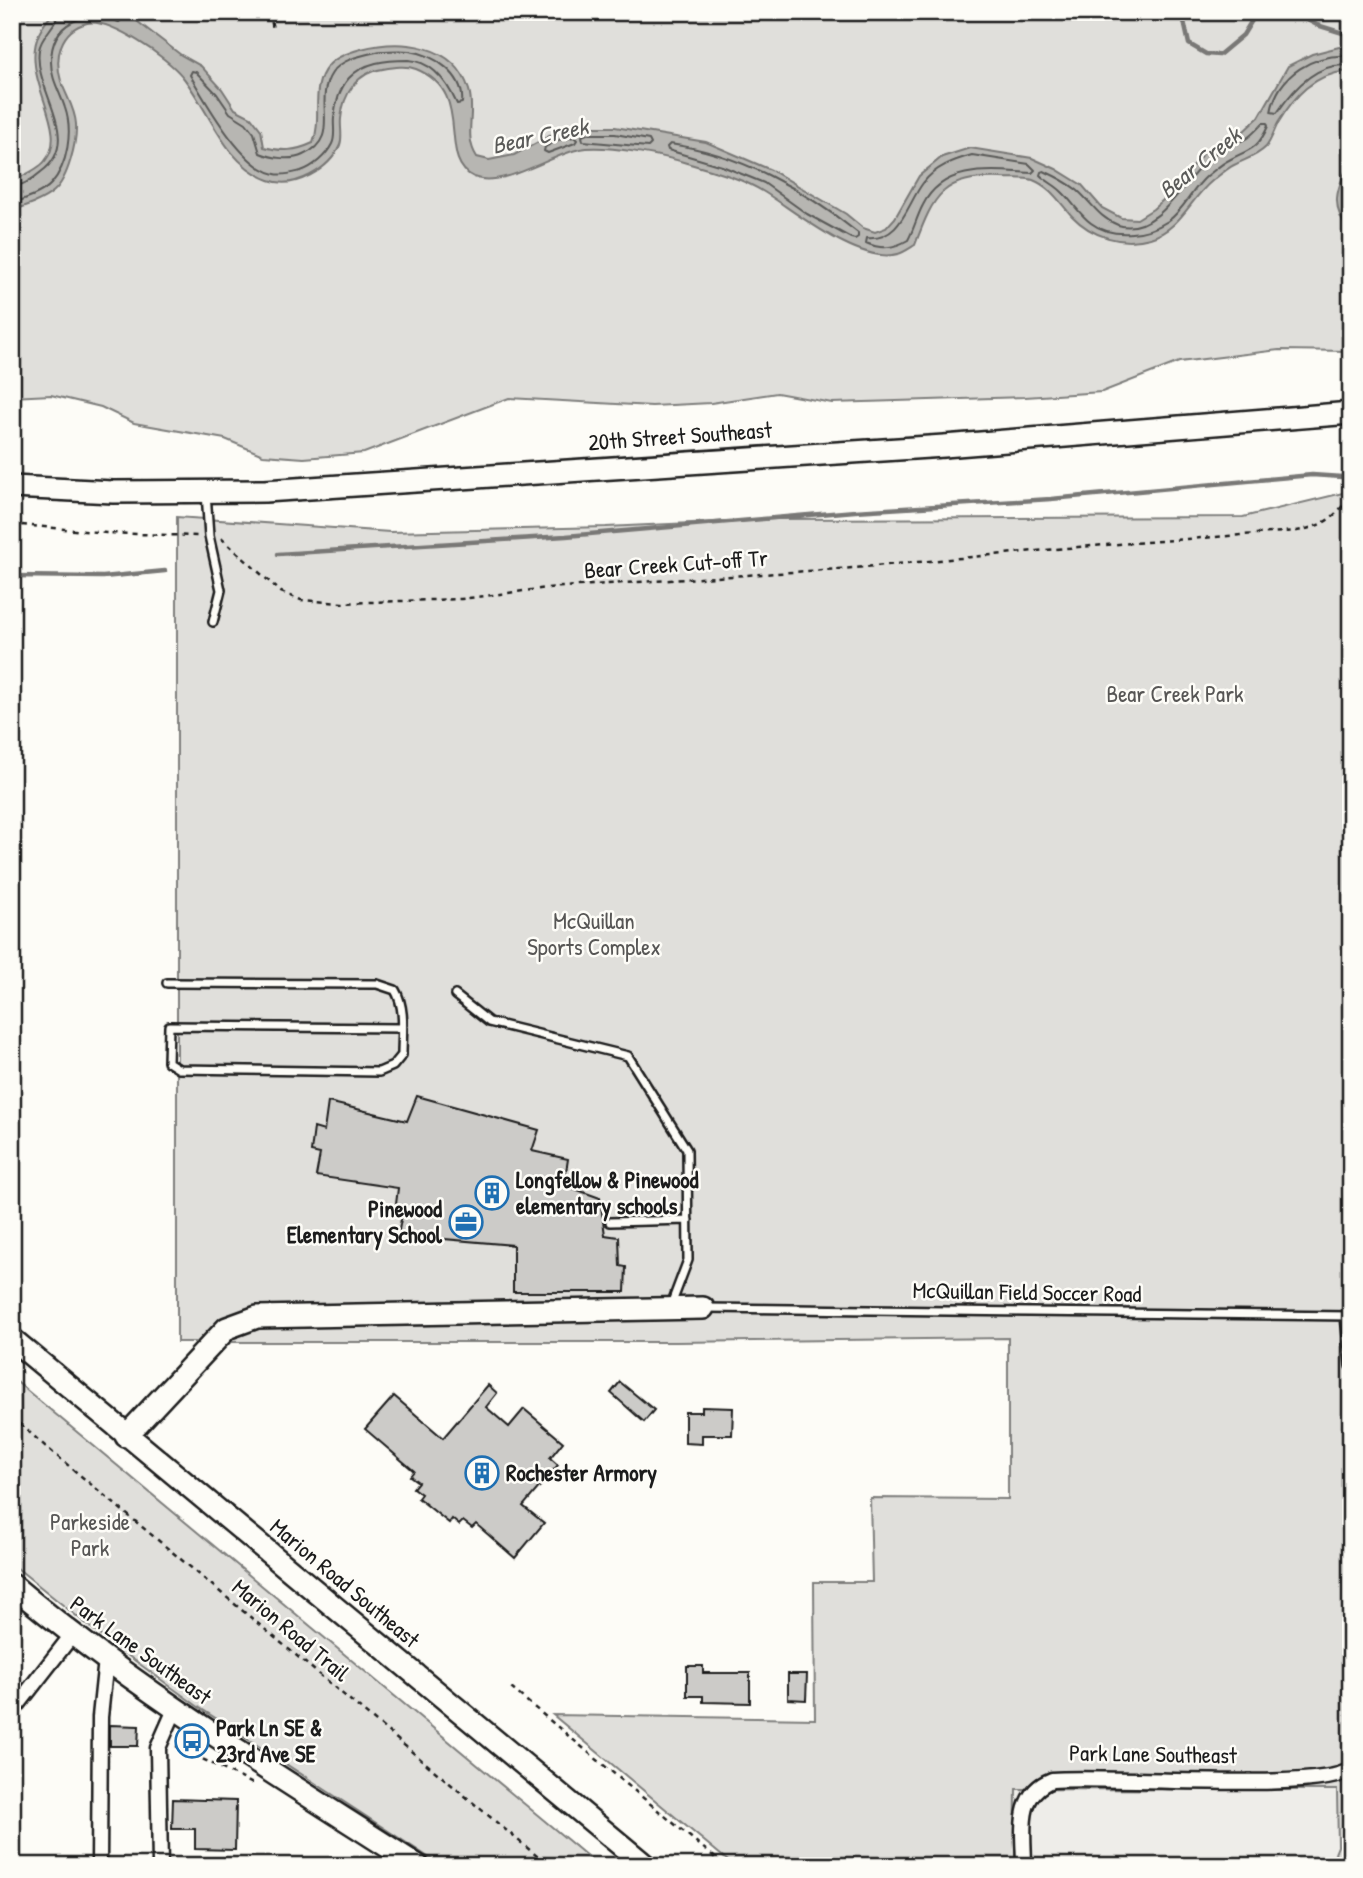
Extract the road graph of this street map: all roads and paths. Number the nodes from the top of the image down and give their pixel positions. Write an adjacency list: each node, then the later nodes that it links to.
1 (270, 12): 2 (path)
2 (273, 30)
3 (1351, 413): 5 (street, 20th Street Southeast)
4 (12, 487): 5 (street, 20th Street Southeast)
5 (206, 493): 8 (lane)
6 (1351, 495): 8 (path, Bear Creek Cut-off Tr)
7 (12, 524): 8 (path, Bear Creek Cut-off Tr)
8 (209, 536): 9 (lane)
9 (213, 622)
10 (167, 983): 12 (lane)
11 (455, 995): 13 (lane)
12 (402, 1028): 12 (lane)
13 (688, 1220): 14 (lane); 15 (lane)
14 (610, 1222)
15 (669, 1308): 16 (street); 21 (street)
16 (703, 1308): 17 (lane, McQuillan Field Soccer Road)
17 (1348, 1316): 19 (lane)
18 (12, 1339): 21 (street, Marion Road Southeast)
19 (1350, 1366)
20 (12, 1416): 34 (path, Marion Road Trail)
21 (127, 1436): 35 (street, Marion Road Southeast)
22 (12, 1586): 23 (street, Park Lane Southeast)
23 (72, 1635): 24 (street, Park Lane Southeast); 27 (street)
24 (106, 1659): 26 (street, Park Lane Southeast); 31 (street)
25 (512, 1688): 36 (path)
26 (176, 1707): 28 (street); 33 (street, Park Lane Southeast)
27 (12, 1712)
28 (162, 1736): 30 (path); 32 (street)
29 (1351, 1769): 37 (street, Park Lane Southeast)
30 (262, 1789)
31 (99, 1866)
32 (160, 1866)
33 (418, 1866)
34 (550, 1866)
35 (646, 1866)
36 (725, 1866)
37 (1024, 1866)

